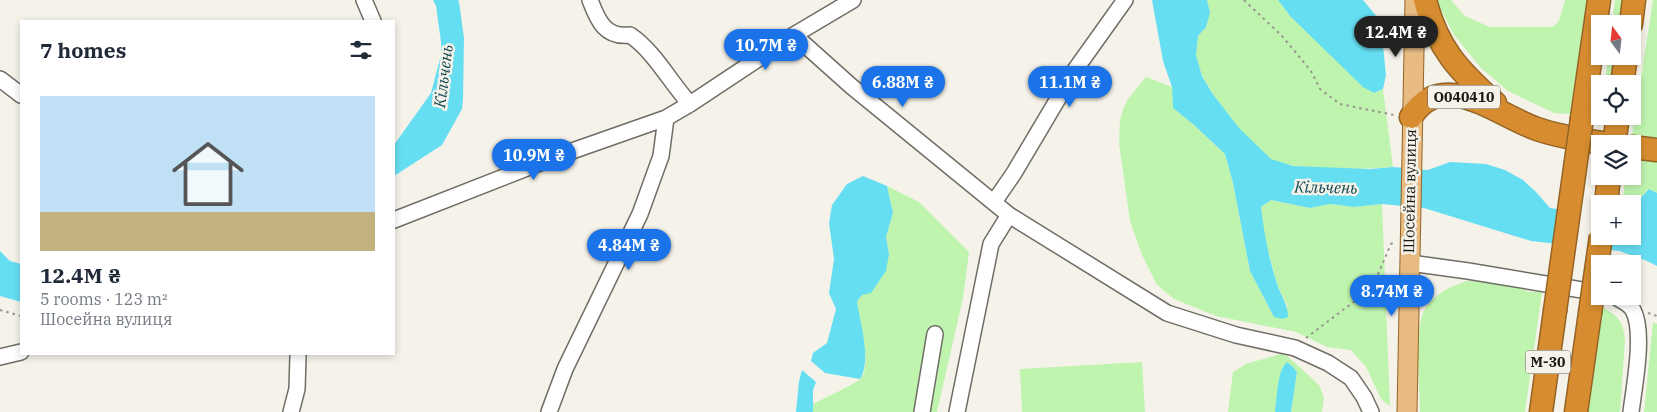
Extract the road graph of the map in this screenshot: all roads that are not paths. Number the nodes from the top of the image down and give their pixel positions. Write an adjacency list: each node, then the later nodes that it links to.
1 (364, 0): 10 (street)
2 (590, 0): 14 (street)
3 (853, 0): 11 (street)
4 (1125, 0): 21 (street)
5 (1415, 0): 15 (main road, Шосейна вулиця / О040410)
6 (1425, 0): 17 (highway, О040410)
7 (1599, 0): 38 (highway, М-30, bridge)
8 (1634, 0): 9 (highway)
9 (1632, 15)
10 (373, 20)
11 (794, 35): 14 (street); 21 (street)
12 (0, 79): 13 (street)
13 (20, 94)
14 (690, 104): 16 (street)
15 (1412, 117): 17 (highway, О040410); 25 (main road, Шосейна вулиця / О040410)
16 (666, 118): 23 (street); 33 (street)
17 (1520, 122): 18 (highway, О040410)
18 (1591, 141)
19 (1641, 148): 20 (highway)
20 (1657, 150)
21 (994, 202): 22 (street)
22 (1009, 215): 35 (street); 36 (street)
23 (395, 220)
24 (1600, 245): 39 (highway, М-30, bridge)
25 (1410, 263): 26 (street); 37 (main road, Шосейна вулиця / О040410)
26 (1591, 292)
27 (1628, 305): 40 (street)
28 (935, 334): 34 (street)
29 (20, 352): 31 (street)
30 (298, 356): 32 (street)
31 (0, 357)
32 (291, 412)
33 (548, 412)
34 (922, 412)
35 (957, 412)
36 (1371, 412)
37 (1407, 412)
38 (1541, 412)
39 (1576, 412)
40 (1631, 412)

